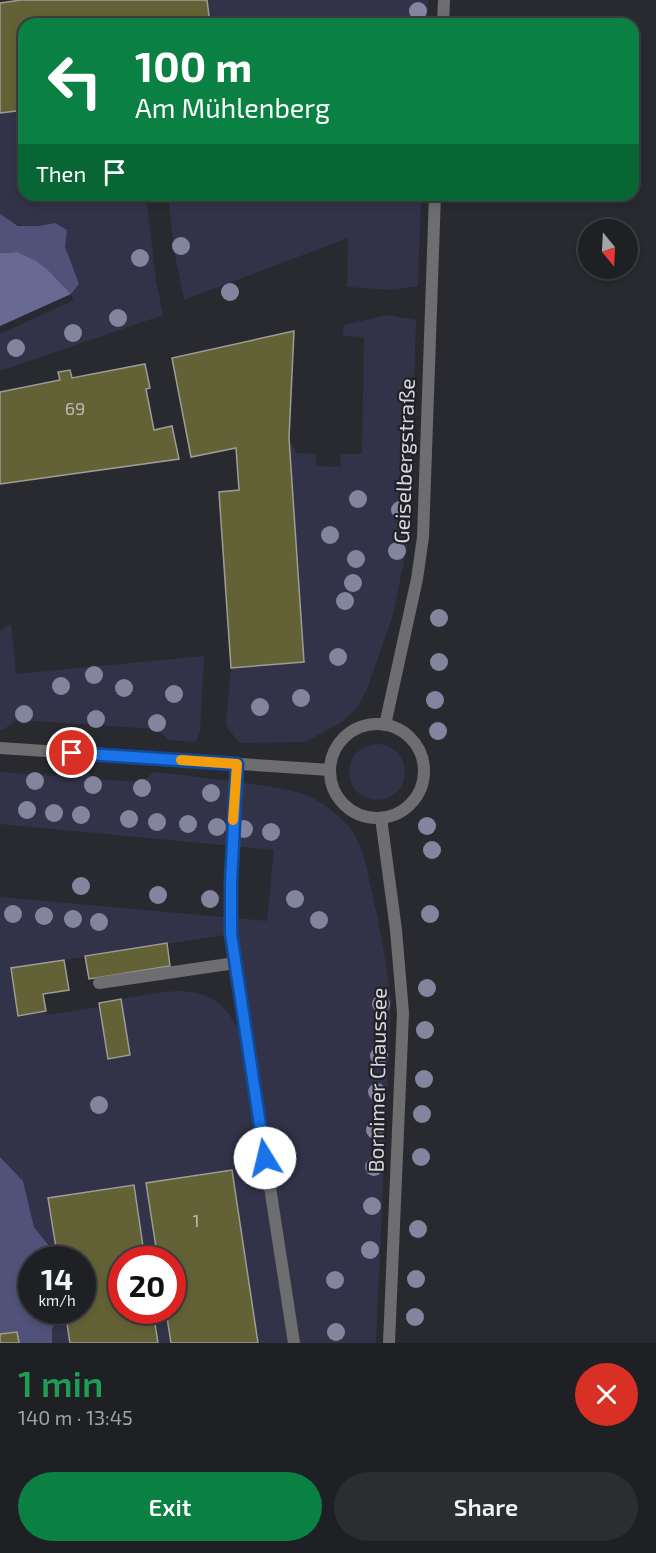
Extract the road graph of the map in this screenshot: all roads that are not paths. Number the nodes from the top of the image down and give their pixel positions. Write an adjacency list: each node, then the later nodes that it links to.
1 (444, 0): 2 (street)
2 (443, 18)
3 (435, 201): 4 (street, Geiselbergstraße)
4 (385, 725): 7 (street); 8 (street)
5 (0, 748): 6 (street)
6 (237, 764): 7 (street); 9 (street)
7 (330, 770): 8 (street)
8 (381, 818): 12 (street, Bornimer Chaussee)
9 (235, 963): 10 (street); 11 (street)
10 (99, 983)
11 (294, 1343)
12 (389, 1343)

